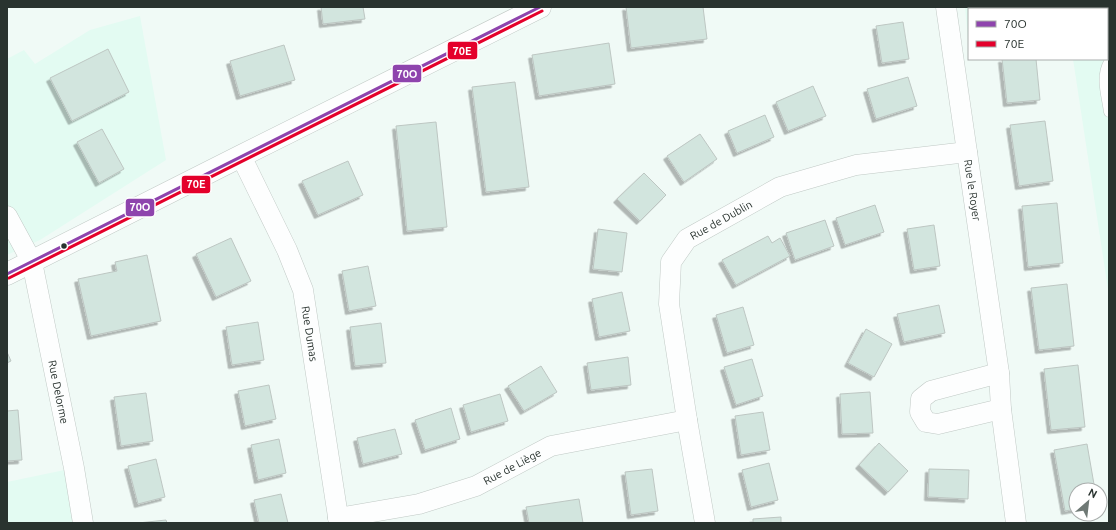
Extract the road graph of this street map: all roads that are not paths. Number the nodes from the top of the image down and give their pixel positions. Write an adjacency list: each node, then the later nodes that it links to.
1 (540, 7): 6 (street)
2 (946, 7): 5 (street, Rue le Royer)
3 (1109, 62): 4 (lane)
4 (1109, 112)
5 (967, 152): 10 (street, Rue le Royer); 12 (street, Rue de Dublin)
6 (241, 156): 8 (street); 13 (street, Rue Dumas)
7 (7, 216): 8 (street, Rue Delorme)
8 (32, 262): 9 (street); 14 (street, Rue Delorme)
9 (7, 274)
10 (999, 373): 11 (street, Rue le Royer); 11 (street)
11 (1001, 409): 16 (street, Rue le Royer)
12 (687, 420): 13 (street, Rue de Liège); 15 (street, Rue de Dublin)
13 (339, 520)
14 (83, 523)
15 (705, 523)
16 (1016, 523)

